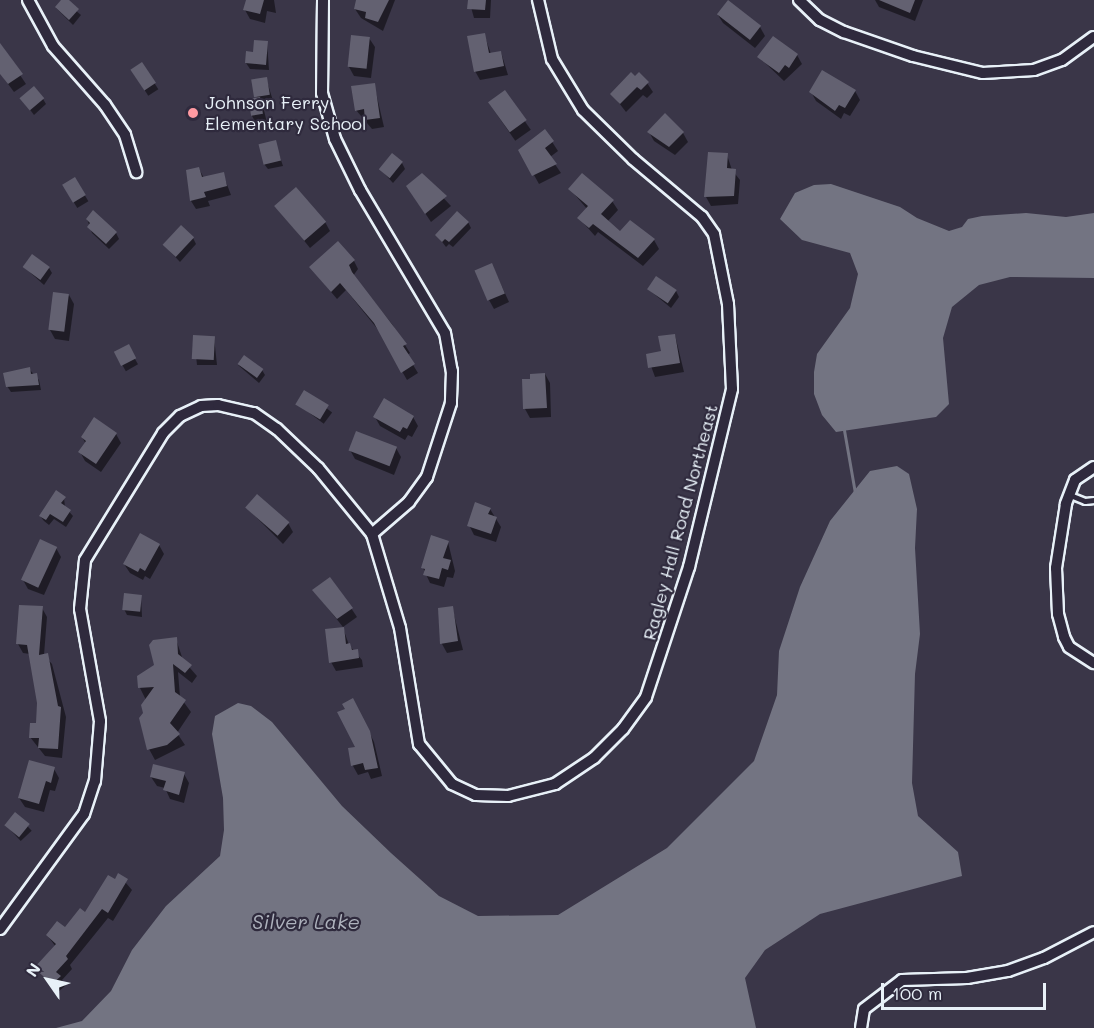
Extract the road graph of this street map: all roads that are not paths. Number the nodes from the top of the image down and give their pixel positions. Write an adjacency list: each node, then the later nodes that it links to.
1 (28, 0): 6 (street)
2 (323, 0): 10 (street)
3 (538, 0): 10 (street, Ragley Hall Road Northeast)
4 (799, 0): 5 (street)
5 (1094, 37)
6 (136, 172)
7 (1094, 467): 8 (street)
8 (1069, 495): 9 (lane); 11 (street)
9 (1094, 500)
10 (372, 534): 12 (street, Ragley Hall Road Northeast)
11 (1094, 663)
12 (0, 929)
13 (1094, 932): 14 (street)
14 (861, 1028)

